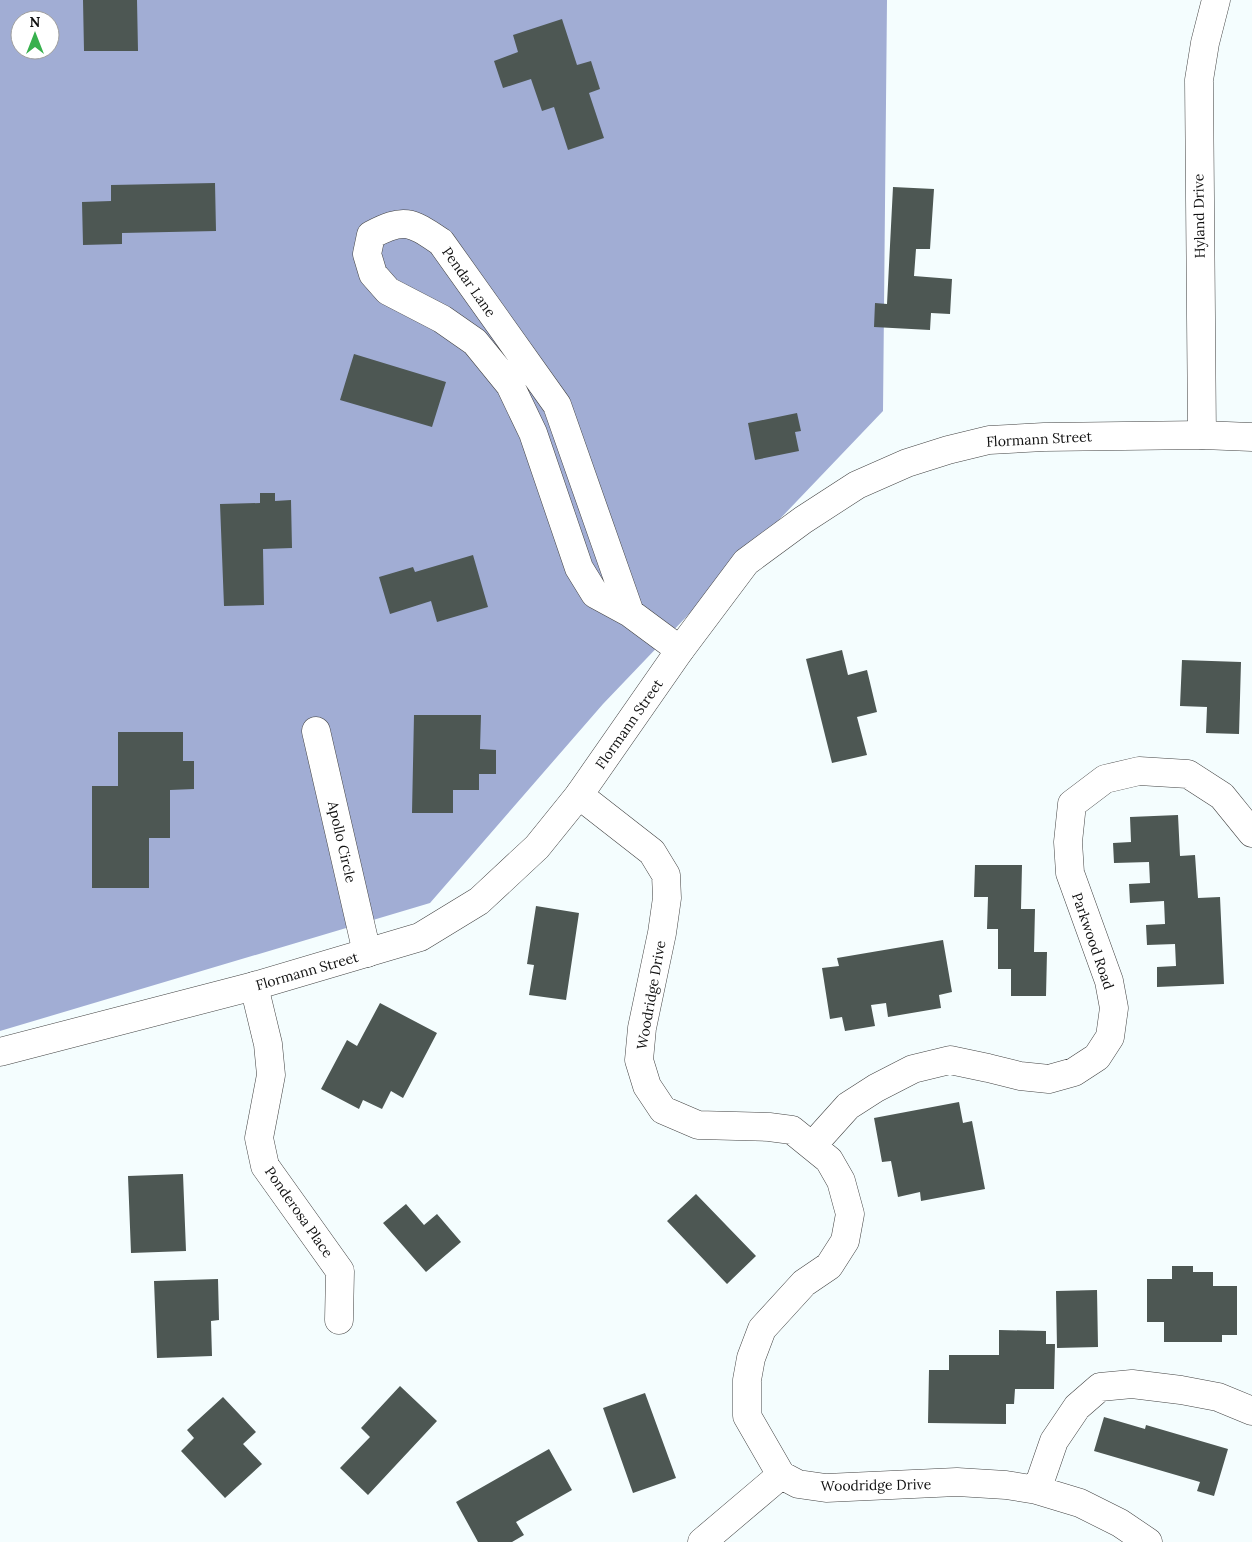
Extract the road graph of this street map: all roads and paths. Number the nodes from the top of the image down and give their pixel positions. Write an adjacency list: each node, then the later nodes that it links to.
1 (1216, 0): 2 (street, Hyland Drive)
2 (1202, 435): 3 (street, Flormann Street); 5 (street, Flormann Street)
3 (1252, 437)
4 (630, 613): 4 (street, Pendar Lane); 5 (street, Pendar Lane)
5 (680, 650): 7 (street, Flormann Street)
6 (316, 731): 9 (street, Apollo Circle)
7 (579, 795): 9 (street, Flormann Street); 12 (street, Woodridge Drive)
8 (1252, 833): 12 (street, Parkwood Road)
9 (367, 953): 10 (street, Flormann Street)
10 (254, 986): 11 (street, Flormann Street); 13 (street, Ponderosa Place)
11 (0, 1052)
12 (812, 1146): 15 (street, Woodridge Drive)
13 (339, 1320)
14 (1252, 1411): 16 (street)
15 (781, 1475): 16 (street, Woodridge Drive); 17 (street)
16 (1037, 1490): 18 (street, Woodridge Drive)
17 (702, 1542)
18 (1148, 1542)

